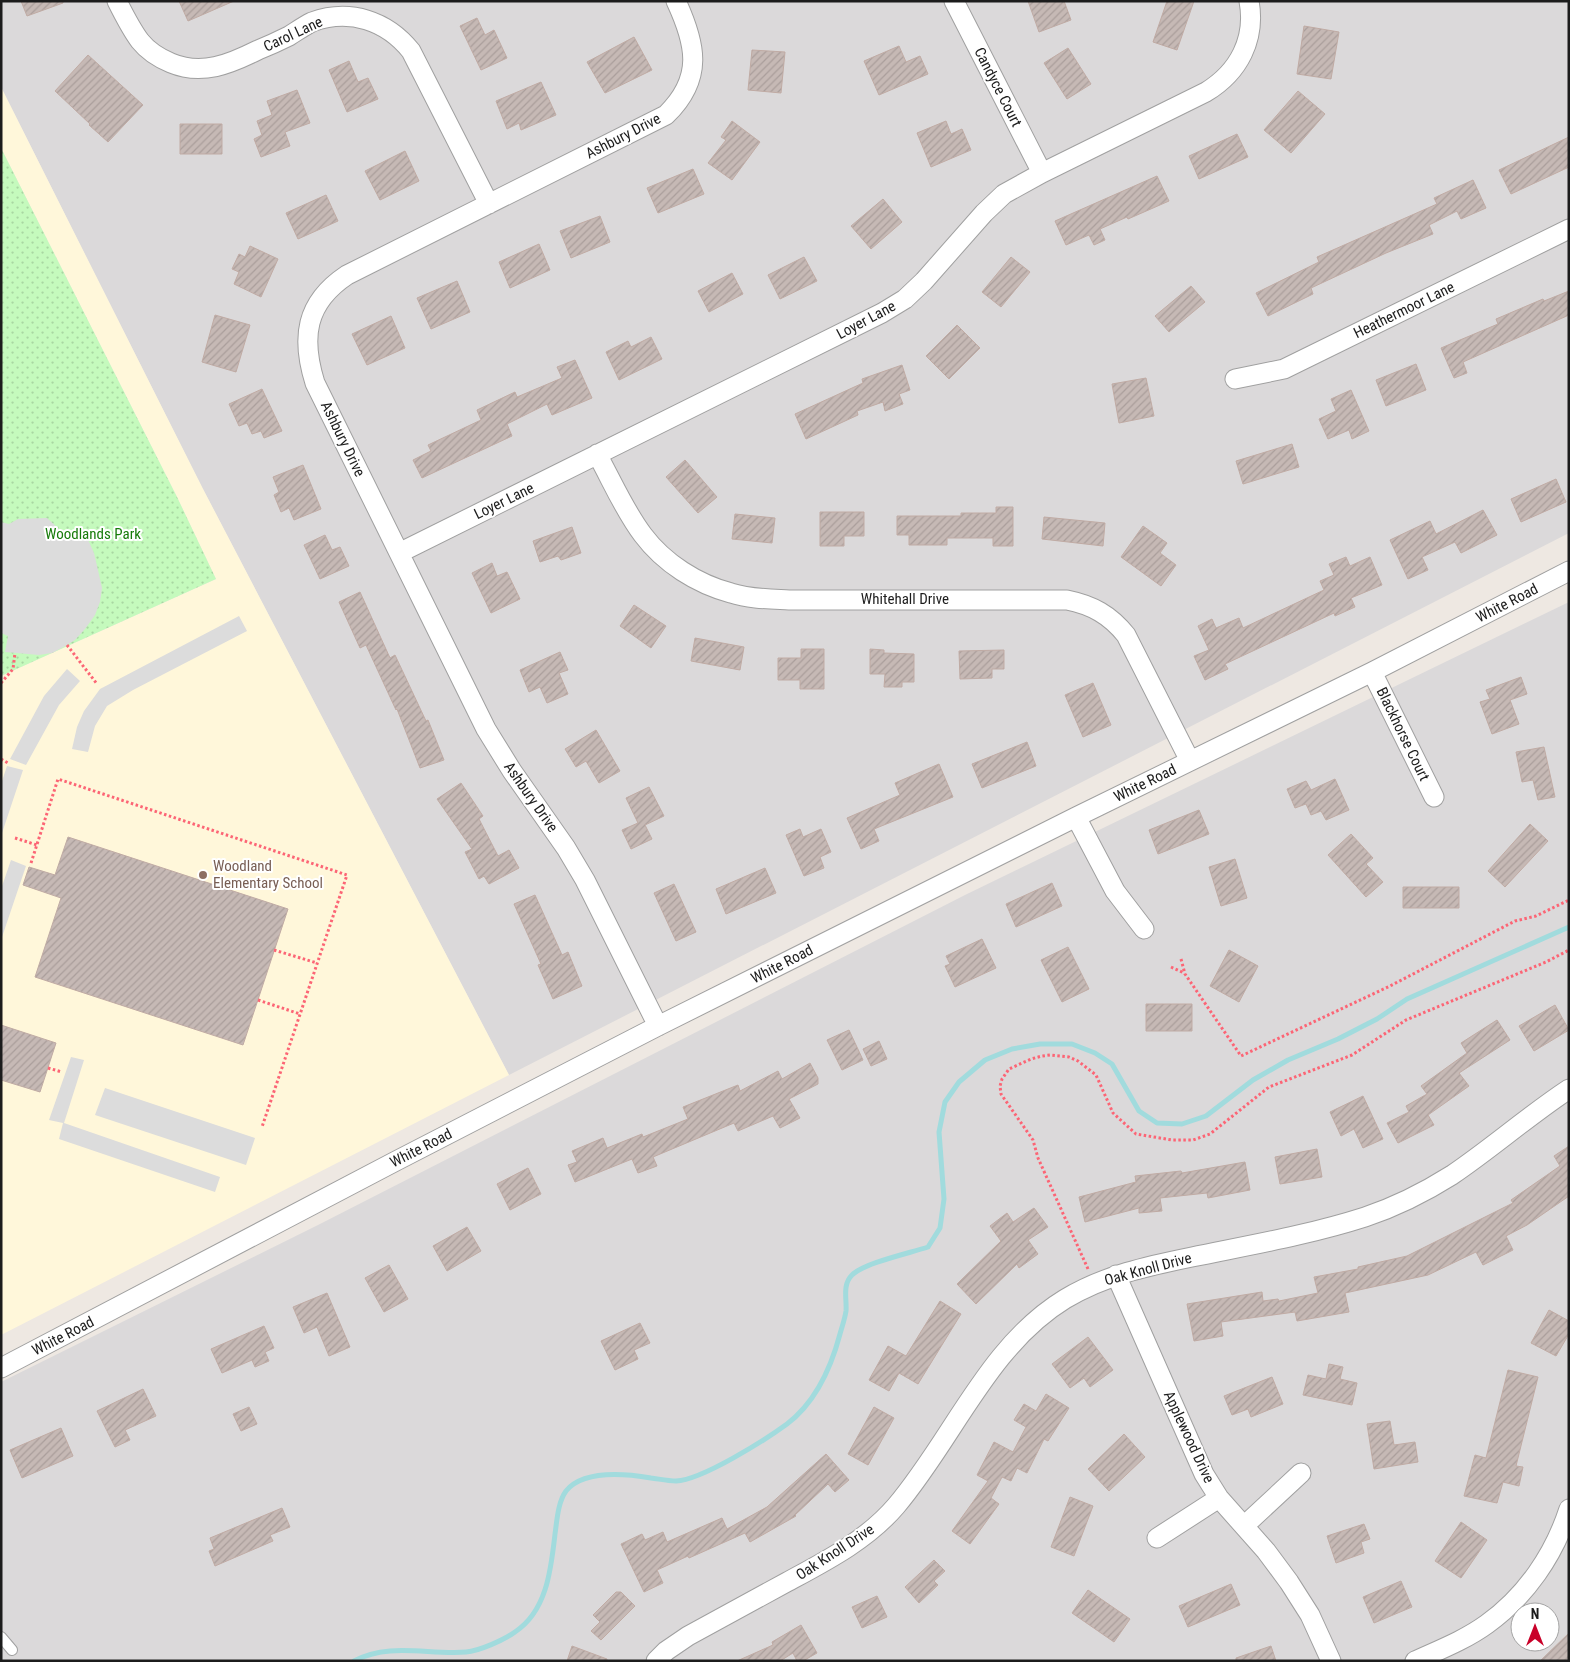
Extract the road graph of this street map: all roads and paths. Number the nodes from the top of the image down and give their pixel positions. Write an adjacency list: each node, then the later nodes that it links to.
1 (117, 1): 6 (street, Carol Lane)
2 (676, 1): 6 (street, Ashbury Drive)
3 (954, 1): 5 (street, Candyce Court)
4 (1248, 1): 5 (street, Loyer Lane)
5 (1042, 173): 9 (street, Loyer Lane)
6 (489, 204): 10 (street, Ashbury Drive)
7 (1569, 229): 8 (street, Heathermoor Lane)
8 (1235, 379)
9 (597, 454): 10 (street, Loyer Lane); 18 (street, Whitehall Drive)
10 (399, 553): 35 (street, Ashbury Drive)
11 (1569, 571): 14 (street, White Road)
12 (67, 645): 16 (path)
13 (15, 653): 15 (path)
14 (1372, 672): 18 (street, White Road); 20 (street, Blackhorse Court)
15 (1, 682)
16 (97, 684)
17 (1, 760): 19 (path)
18 (1190, 761): 21 (street, White Road)
19 (8, 763)
20 (1434, 797)
21 (1076, 817): 26 (street); 35 (street, White Road)
22 (15, 838): 23 (path)
23 (37, 845): 24 (path); 30 (path)
24 (31, 863)
25 (1569, 900): 32 (path)
26 (1144, 929)
27 (274, 950): 30 (path)
28 (1569, 950): 40 (path)
29 (1181, 959): 32 (path)
30 (317, 963): 34 (path)
31 (1171, 967): 32 (path)
32 (1185, 974)
33 (258, 1000): 34 (path)
34 (300, 1014): 39 (path)
35 (658, 1026): 42 (street, White Road)
36 (48, 1068): 37 (path)
37 (62, 1072)
38 (1569, 1089): 41 (street, Oak Knoll Drive)
39 (262, 1127)
40 (1089, 1272)
41 (1116, 1275): 44 (street, Applewood Drive); 50 (street, Oak Knoll Drive)
42 (1, 1368)
43 (1301, 1474): 46 (street)
44 (1219, 1498): 46 (street, Applewood Drive); 47 (street)
45 (1569, 1510): 52 (street)
46 (1244, 1526): 51 (street, Applewood Drive)
47 (1157, 1538)
48 (1, 1637): 49 (lane)
49 (12, 1650)
50 (656, 1661)
51 (1332, 1661)
52 (1415, 1661)

